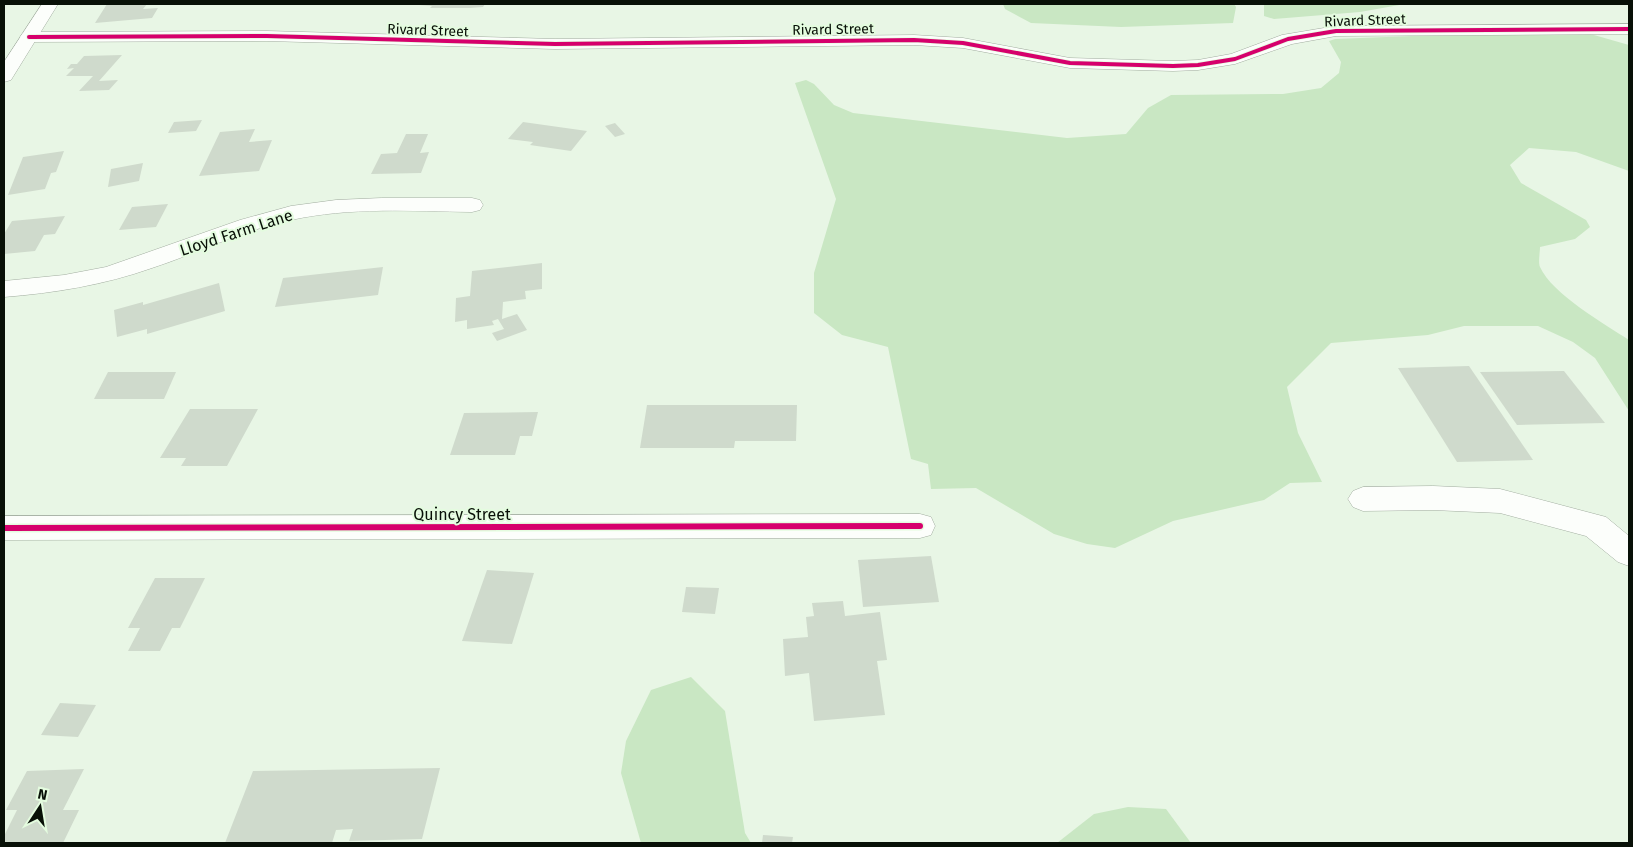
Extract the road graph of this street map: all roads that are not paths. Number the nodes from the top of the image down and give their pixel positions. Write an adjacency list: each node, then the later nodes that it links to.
1 (50, 4): 3 (street)
2 (1629, 29): 3 (street, Rivard Street)
3 (29, 37): 4 (street)
4 (4, 76)
5 (472, 205): 6 (street, Lloyd Farm Lane)
6 (4, 289)
7 (1363, 499): 10 (street)
8 (920, 526): 9 (street, Quincy Street)
9 (4, 528)
10 (1629, 552)

